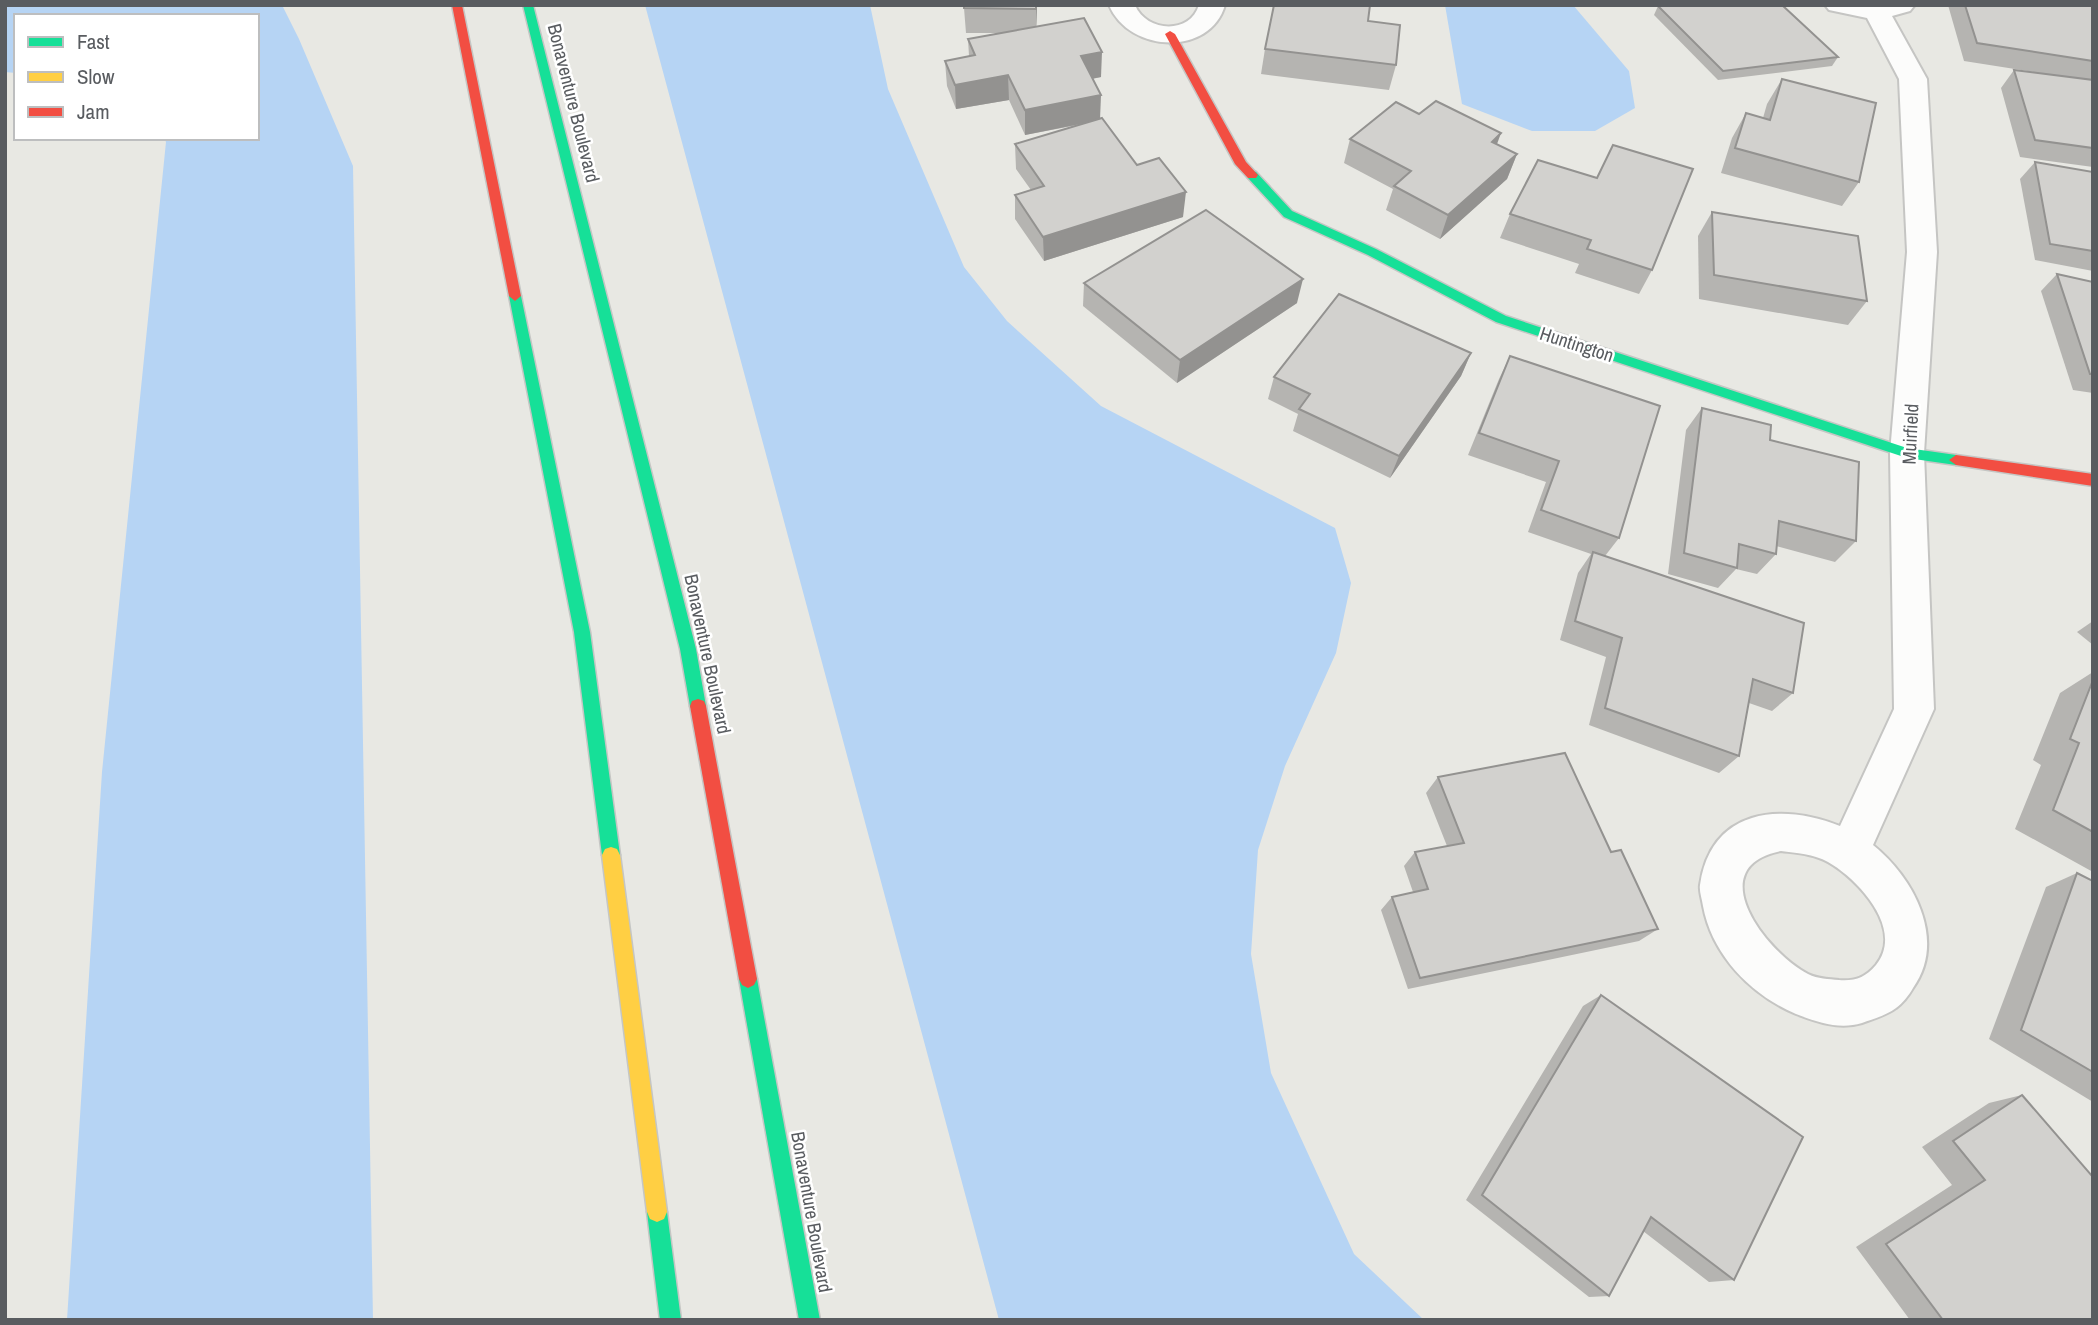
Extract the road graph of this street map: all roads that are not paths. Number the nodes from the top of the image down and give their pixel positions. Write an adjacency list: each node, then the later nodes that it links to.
1 (457, 5): 11 (main road)
2 (528, 5): 12 (main road, Bonaventure Boulevard)
3 (1122, 5): 7 (street)
4 (1212, 5): 7 (street)
5 (1838, 5): 6 (street, Muirfield)
6 (1889, 9): 8 (street, Muirfield)
7 (1171, 34): 8 (main road, Huntington)
8 (1907, 453): 9 (main road, Huntington); 10 (street, Muirfield)
9 (2093, 480)
10 (1849, 852): 10 (street)
11 (671, 1320)
12 (810, 1320)

